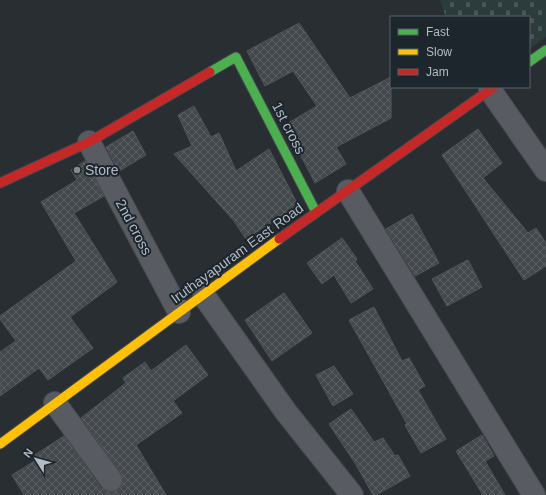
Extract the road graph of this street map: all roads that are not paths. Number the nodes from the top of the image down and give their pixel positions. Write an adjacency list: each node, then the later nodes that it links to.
1 (546, 50): 2 (main road)
2 (530, 61)
3 (492, 88): 5 (street); 7 (main road, Iruthayapuram East Road)
4 (89, 142): 6 (main road); 8 (main road, 1st cross); 10 (street, 2nd cross)
5 (546, 170)
6 (0, 183)
7 (348, 191): 8 (main road, Iruthayapuram East Road); 15 (street)
8 (316, 212): 9 (main road, Iruthayapuram East Road)
9 (204, 296): 10 (main road, Iruthayapuram East Road); 14 (street)
10 (179, 312): 11 (main road, Iruthayapuram East Road)
11 (55, 403): 12 (main road, Iruthayapuram East Road); 13 (street)
12 (0, 444)
13 (110, 480)
14 (352, 495)
15 (534, 495)

